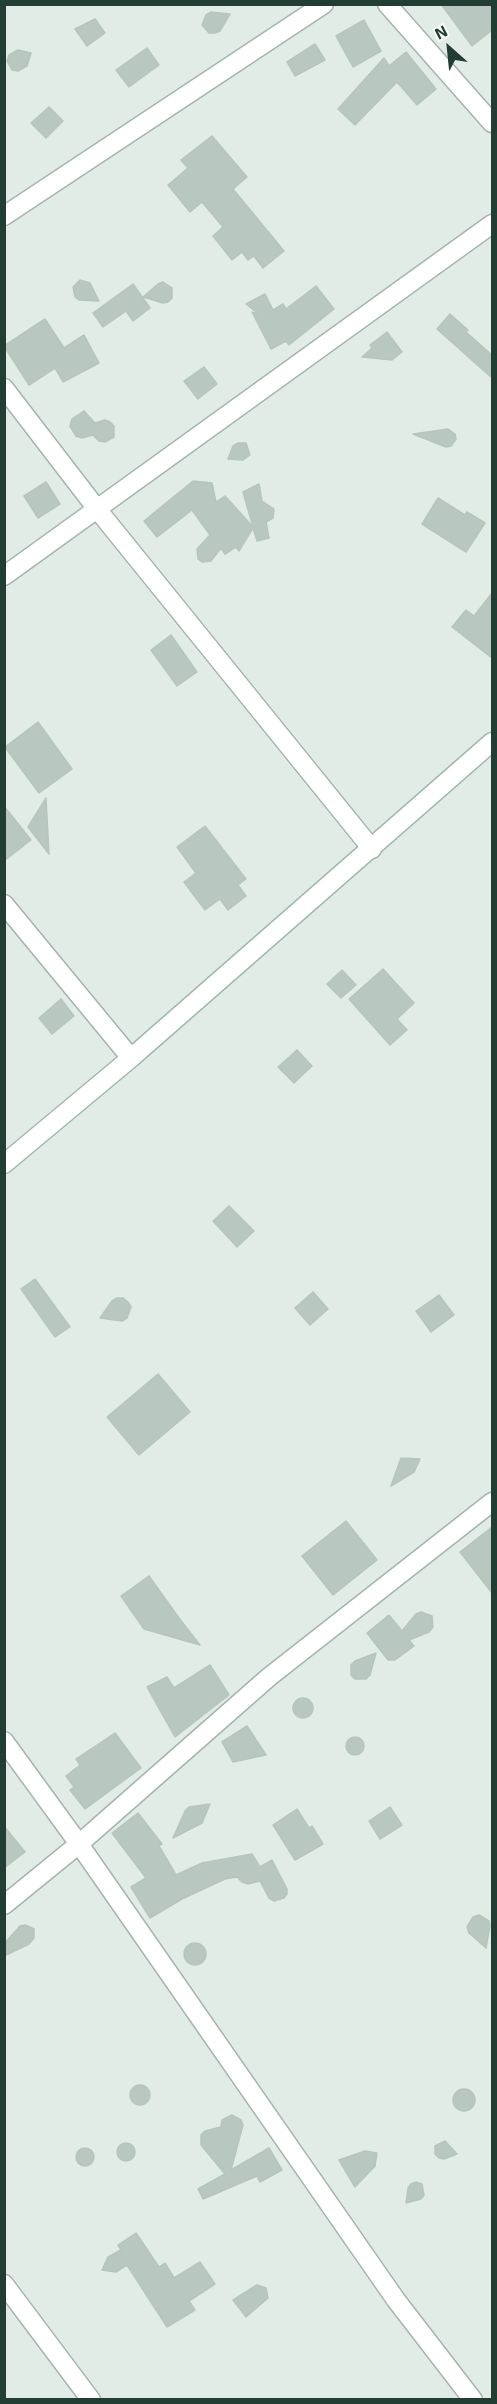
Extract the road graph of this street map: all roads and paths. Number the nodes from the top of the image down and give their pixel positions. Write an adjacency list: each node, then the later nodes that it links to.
1 (324, 4): 4 (street)
2 (387, 4): 3 (street)
3 (492, 123)
4 (4, 216)
5 (492, 224): 7 (street)
6 (4, 388): 7 (street)
7 (97, 509): 8 (street); 10 (street)
8 (4, 576)
9 (492, 742): 10 (street)
10 (372, 849): 12 (street)
11 (6, 908): 12 (street)
12 (131, 1058): 13 (street)
13 (4, 1164)
14 (492, 1502): 16 (street)
15 (4, 1741): 16 (street)
16 (79, 1844): 17 (street); 20 (street)
17 (4, 1905)
18 (4, 2284): 19 (street)
19 (91, 2400)
20 (473, 2400)

